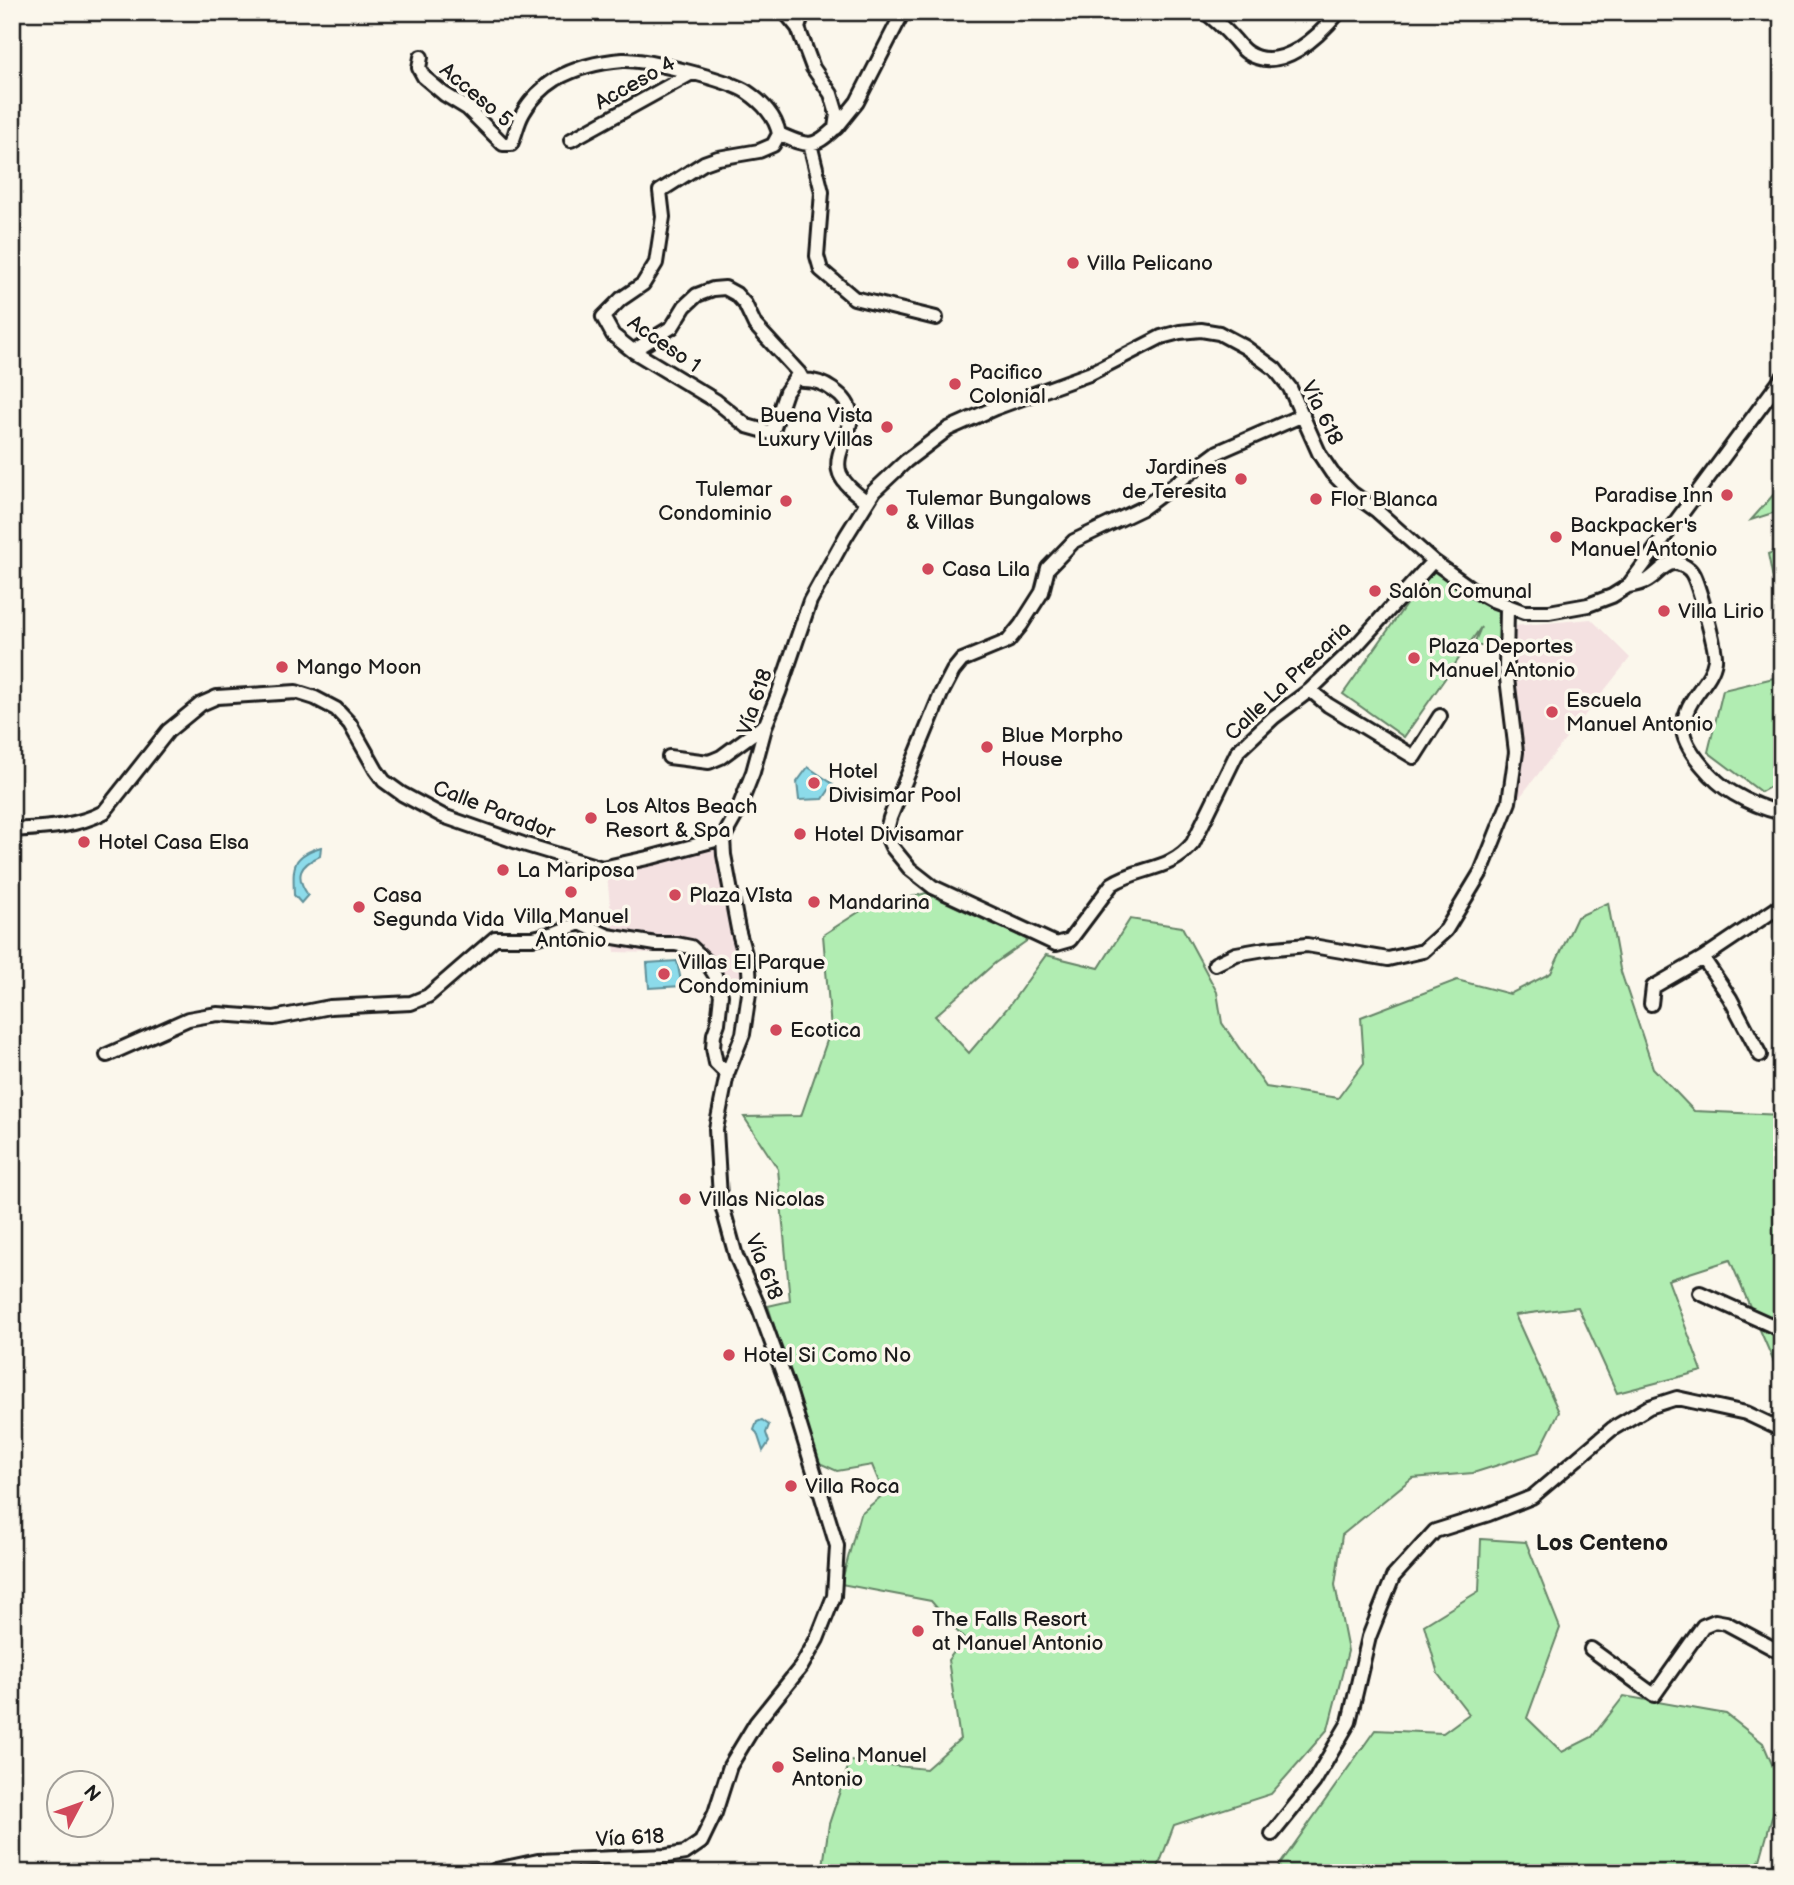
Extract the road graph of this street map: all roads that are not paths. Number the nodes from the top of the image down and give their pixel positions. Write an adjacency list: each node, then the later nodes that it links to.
1 (785, 12): 6 (street)
2 (803, 12): 6 (street)
3 (903, 12): 9 (street)
4 (1205, 12): 5 (street)
5 (1339, 12)
6 (798, 29): 9 (street)
7 (421, 57): 8 (street, Acceso 5)
8 (692, 73): 10 (street, Acceso 4); 11 (street, Acceso 4)
9 (835, 128): 12 (street)
10 (779, 134): 12 (street); 14 (street, Acceso 1)
11 (571, 140)
12 (810, 144): 13 (street)
13 (936, 318)
14 (633, 351): 15 (street, Acceso 1); 15 (street)
15 (799, 373): 18 (street)
16 (1782, 378): 20 (street, Vía 618)
17 (1303, 415): 18 (street, Vía 618); 19 (street, Vía 618); 22 (street, Calle La Precaria)
18 (867, 502): 24 (street, Vía 618)
19 (1433, 561): 21 (street, Vía 618); 22 (street, Calle La Precaria)
20 (1628, 586): 21 (street, Vía 618); 26 (street)
21 (1507, 607): 31 (street)
22 (1310, 690): 23 (street)
23 (1440, 716)
24 (765, 724): 25 (street); 28 (street, Vía 618)
25 (669, 757)
26 (1782, 813)
27 (12, 830): 28 (street, Calle Parador)
28 (723, 838): 35 (street, Vía 618)
29 (1782, 905): 30 (street)
30 (1703, 958): 32 (street); 34 (street)
31 (1215, 964)
32 (1651, 1004)
33 (107, 1055): 35 (street)
34 (1760, 1055)
35 (727, 1074): 42 (street, Vía 618)
36 (1700, 1293): 37 (street)
37 (1782, 1330)
38 (1782, 1430): 41 (street)
39 (1591, 1649): 40 (street)
40 (1782, 1653)
41 (1272, 1834)
42 (491, 1873)

